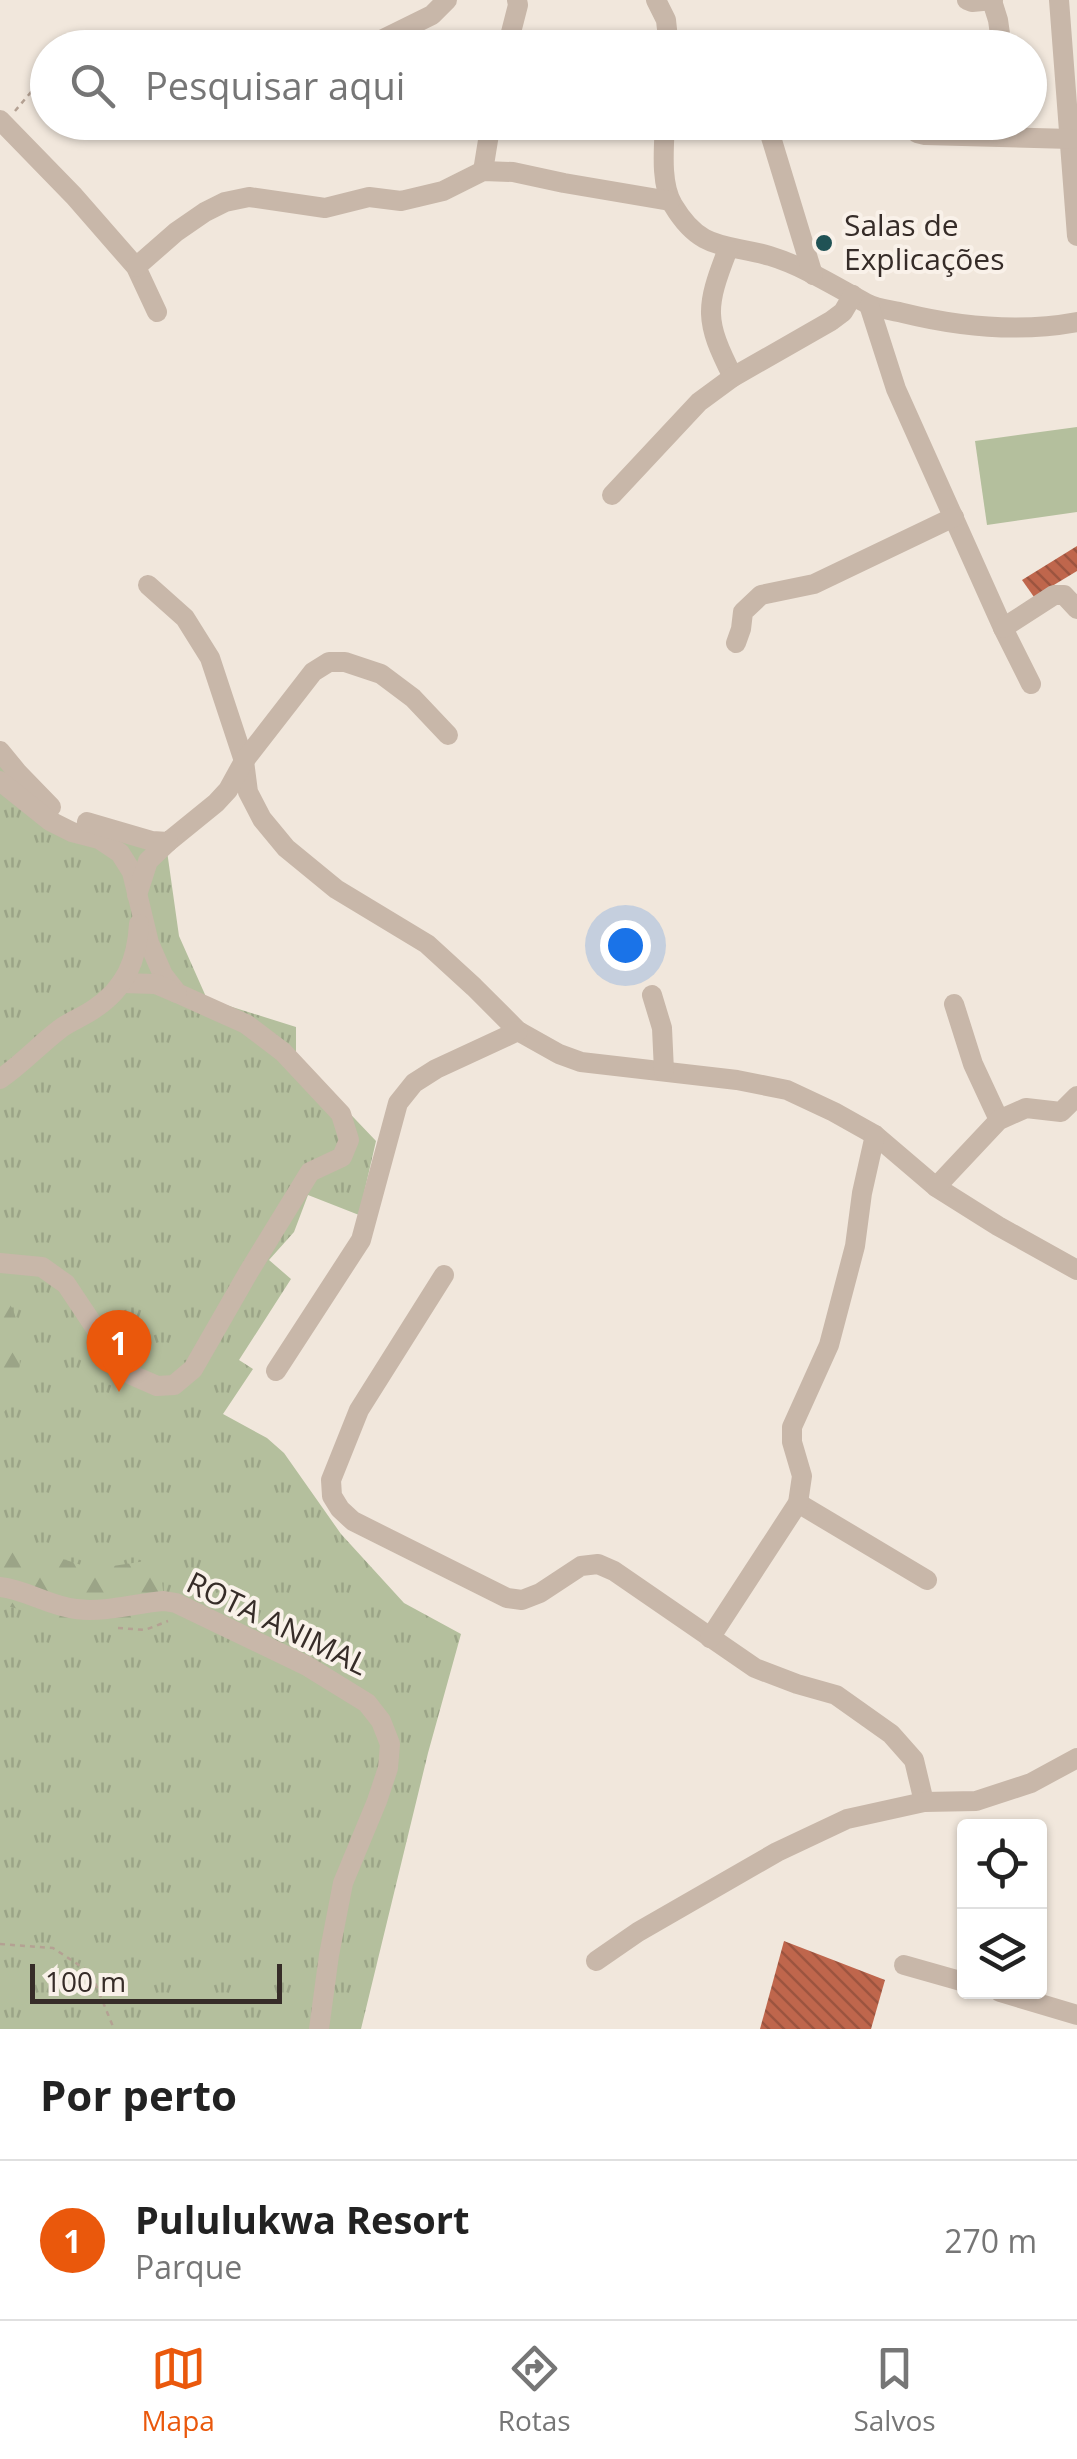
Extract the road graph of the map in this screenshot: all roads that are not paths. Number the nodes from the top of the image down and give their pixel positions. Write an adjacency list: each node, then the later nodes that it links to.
1 (447, 0): 7 (street)
2 (517, 0): 8 (street)
3 (656, 0): 9 (street)
4 (967, 0): 5 (street)
5 (992, 0): 10 (street)
6 (1059, 0): 13 (street)
7 (402, 30)
8 (512, 30)
9 (667, 30)
10 (999, 30)
11 (2, 122): 21 (street)
12 (1047, 137): 13 (street)
13 (1071, 139): 19 (street)
14 (488, 140): 17 (street)
15 (665, 140): 18 (street)
16 (772, 140): 22 (street)
17 (483, 171): 18 (street); 21 (street)
18 (670, 202): 20 (street)
19 (1077, 236)
20 (728, 249): 22 (street); 26 (street)
21 (136, 267): 24 (street)
22 (813, 275): 23 (street)
23 (861, 300): 25 (street); 26 (street); 28 (street)
24 (157, 312)
25 (1077, 322)
26 (733, 377): 27 (street)
27 (612, 495)
28 (954, 516): 31 (street); 32 (street)
29 (148, 585): 36 (street)
30 (1077, 608): 31 (street)
31 (1003, 628): 33 (street)
32 (736, 643)
33 (1030, 684)
34 (448, 735): 36 (street)
35 (0, 751): 38 (street)
36 (244, 761): 38 (street); 44 (street)
37 (0, 781): 39 (street)
38 (168, 842): 39 (street)
39 (136, 896): 40 (street); 41 (street)
40 (121, 984): 41 (street); 46 (street)
41 (177, 993): 51 (street)
42 (652, 996): 45 (street)
43 (954, 1004): 48 (street)
44 (518, 1031): 45 (street); 54 (street)
45 (664, 1072): 49 (street)
46 (0, 1079)
47 (1077, 1096): 48 (street)
48 (999, 1120): 50 (street)
49 (874, 1136): 50 (street); 55 (street)
50 (936, 1187): 52 (street)
51 (0, 1263)
52 (1077, 1270)
53 (444, 1276): 58 (street)
54 (276, 1371)
55 (798, 1503): 56 (street); 58 (street)
56 (927, 1580)
57 (0, 1586): 66 (street, ROTA ANIMAL)
58 (710, 1638): 60 (street)
59 (1077, 1758): 60 (street)
60 (924, 1802): 61 (street)
61 (596, 1961)
62 (904, 1965): 63 (street)
63 (957, 1980)
64 (1024, 1999): 65 (street)
65 (1077, 2014)
66 (319, 2029)

